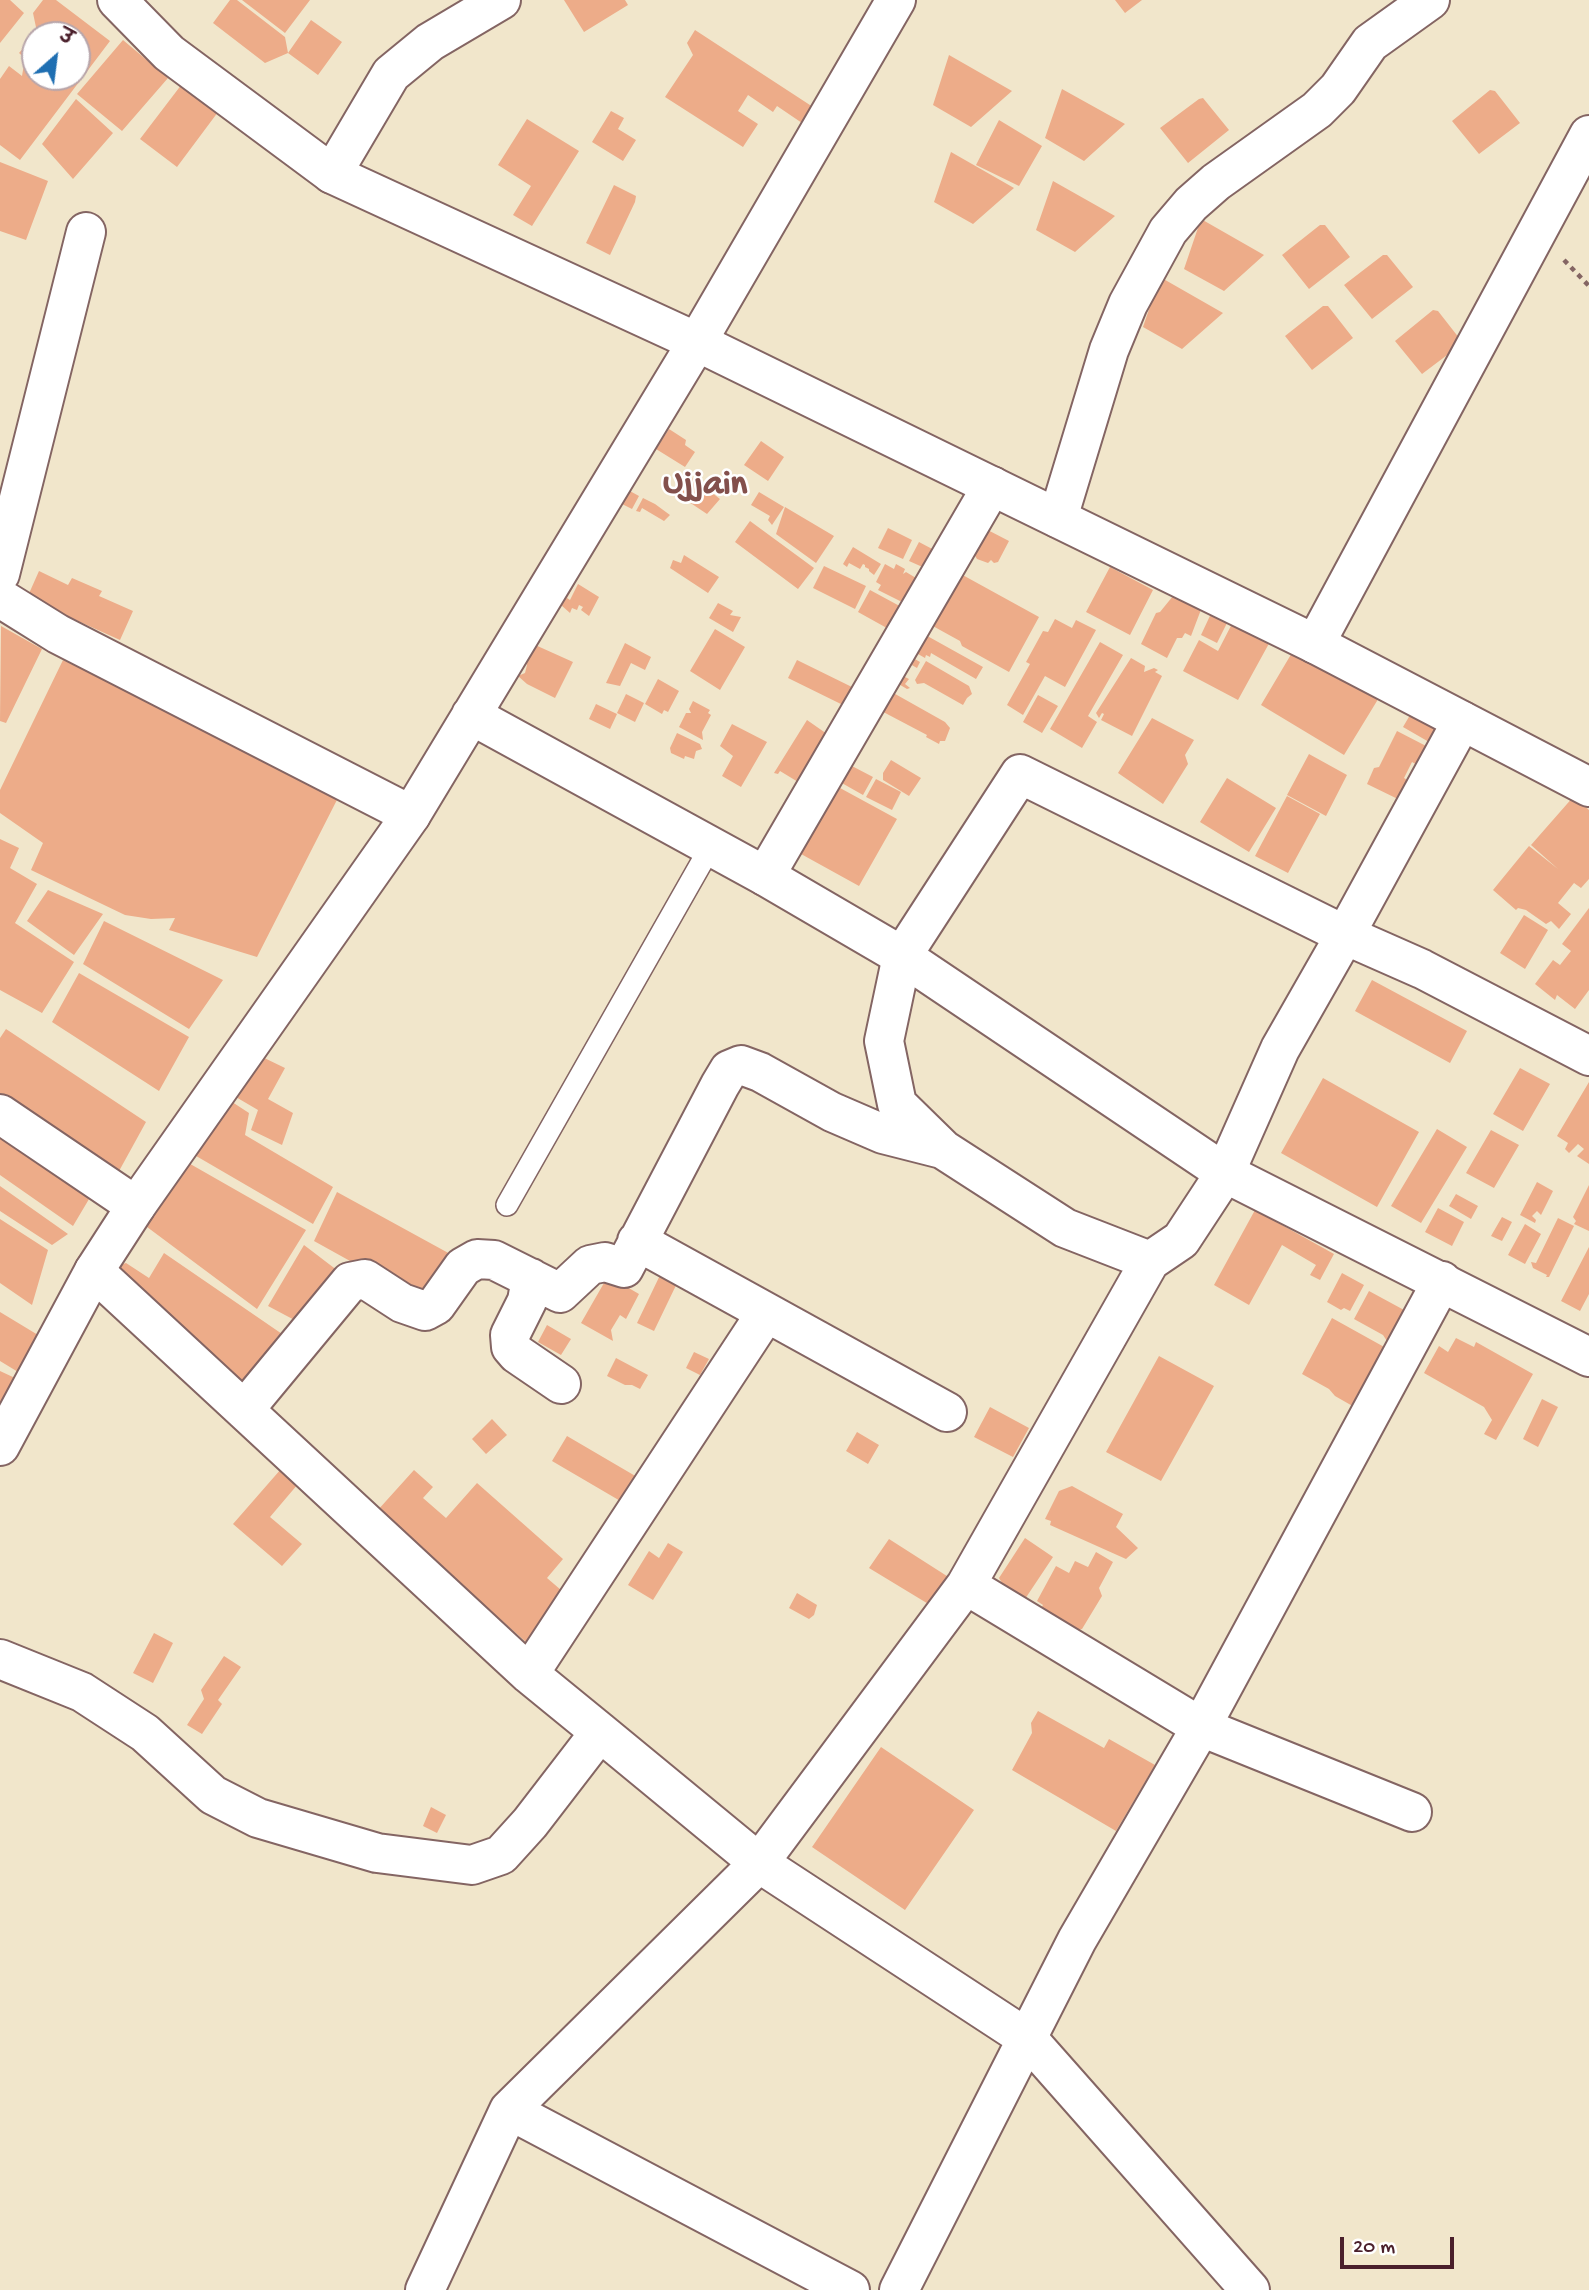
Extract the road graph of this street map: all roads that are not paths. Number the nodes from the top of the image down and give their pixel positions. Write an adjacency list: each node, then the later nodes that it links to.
1 (117, 0): 6 (street)
2 (501, 0): 6 (street)
3 (897, 0): 8 (street)
4 (1430, 0): 10 (street)
5 (1589, 135): 13 (street)
6 (332, 174): 8 (street)
7 (86, 232): 11 (street)
8 (697, 342): 9 (street); 14 (street)
9 (992, 486): 10 (street); 19 (street)
10 (1058, 519): 13 (street)
11 (0, 574)
12 (0, 598): 17 (street)
13 (1315, 644): 15 (street)
14 (471, 715): 17 (street); 18 (street)
15 (1462, 721): 16 (street); 20 (street)
16 (1589, 788)
17 (411, 815): 27 (street)
18 (711, 846): 19 (street); 26 (lane)
19 (765, 876): 21 (street)
20 (1345, 935): 21 (street); 22 (street); 25 (street)
21 (902, 956): 24 (street); 25 (street)
22 (1589, 1056)
23 (0, 1114): 27 (street)
24 (944, 1150): 28 (street); 29 (street)
25 (1225, 1173): 29 (street); 32 (street)
26 (507, 1205)
27 (136, 1206): 30 (street)
28 (637, 1241): 31 (street); 33 (street)
29 (1150, 1261): 39 (street)
30 (94, 1271): 36 (street); 38 (street)
31 (531, 1278): 35 (street); 36 (street)
32 (1442, 1281): 34 (street); 42 (street)
33 (766, 1314): 37 (street); 41 (street)
34 (1589, 1357)
35 (561, 1384)
36 (244, 1410): 41 (street)
37 (947, 1412)
38 (0, 1446)
39 (966, 1585): 42 (street); 45 (street)
40 (0, 1659): 43 (street)
41 (528, 1674): 43 (street)
42 (1201, 1727): 44 (street); 46 (street)
43 (600, 1732): 45 (street)
44 (1412, 1812)
45 (759, 1863): 46 (street); 47 (street)
46 (1028, 2039): 50 (street); 51 (street)
47 (509, 2110): 48 (street); 49 (street)
48 (425, 2290)
49 (850, 2290)
50 (899, 2290)
51 (1250, 2290)

